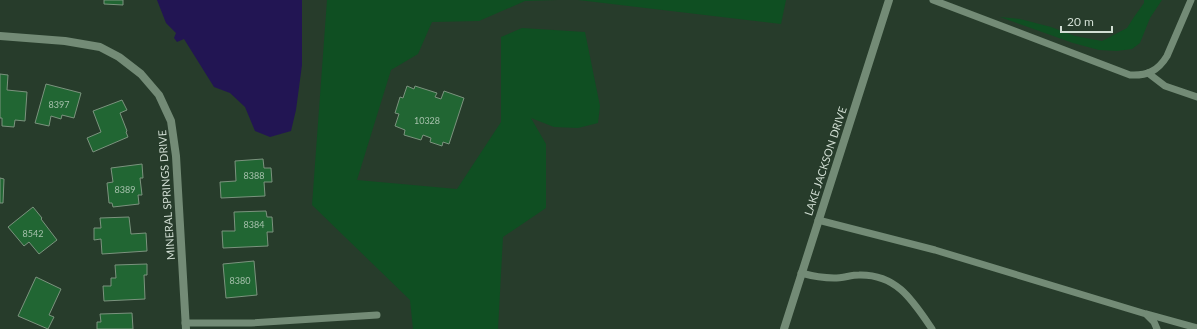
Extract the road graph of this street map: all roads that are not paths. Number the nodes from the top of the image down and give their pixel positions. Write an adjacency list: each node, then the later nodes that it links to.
1 (889, 0): 7 (street, LAKE JACKSON DRIVE)
2 (934, 0): 5 (lane)
3 (1191, 0): 5 (lane)
4 (0, 36): 11 (street, MINERAL SPRINGS DRIVE)
5 (1148, 73): 6 (lane)
6 (1197, 97)
7 (818, 220): 8 (street, LAKE JACKSON DRIVE); 9 (lane)
8 (801, 273): 13 (street, LAKE JACKSON DRIVE); 14 (lane)
9 (1146, 314): 12 (lane); 15 (lane)
10 (377, 315): 11 (lane)
11 (186, 326)
12 (1197, 328)
13 (784, 329)
14 (932, 329)
15 (1157, 329)

